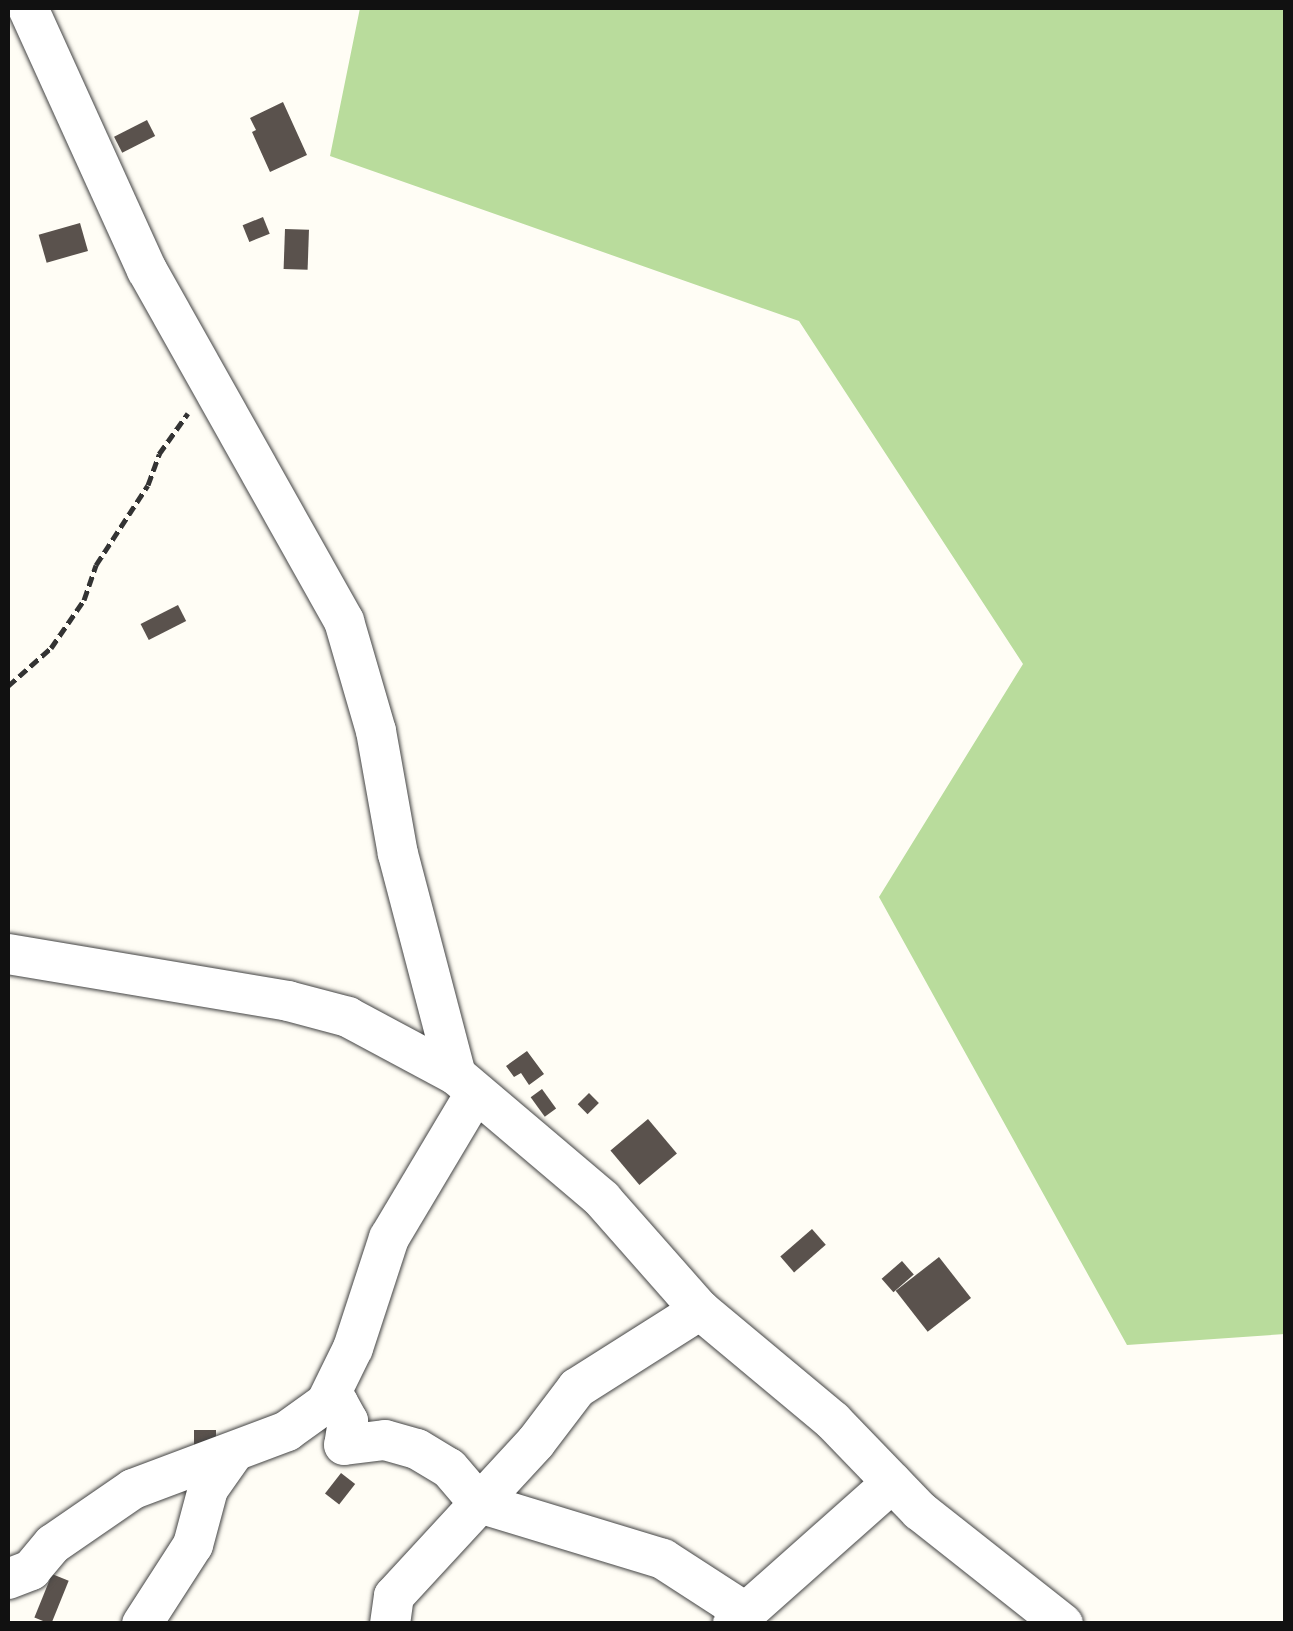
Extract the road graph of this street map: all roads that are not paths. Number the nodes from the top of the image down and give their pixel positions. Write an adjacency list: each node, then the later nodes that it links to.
1 (28, 8): 3 (street)
2 (8, 954): 4 (street)
3 (428, 969): 4 (street); 5 (street)
4 (381, 1038): 5 (street)
5 (466, 1085): 6 (street); 7 (street)
6 (700, 1310): 9 (street); 10 (street)
7 (326, 1403): 8 (street); 10 (street)
8 (234, 1452): 11 (street); 13 (street)
9 (892, 1482): 12 (street); 15 (street)
10 (479, 1503): 12 (street); 14 (street)
11 (8, 1579)
12 (739, 1618)
13 (142, 1624)
14 (390, 1624)
15 (1063, 1624)

